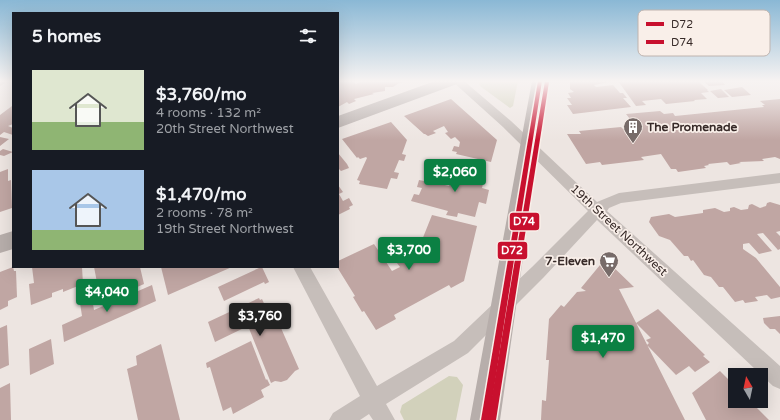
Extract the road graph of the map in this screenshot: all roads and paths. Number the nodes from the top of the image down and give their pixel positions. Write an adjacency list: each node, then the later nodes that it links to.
1 (398, 101): 4 (main road)
2 (479, 101): 5 (street, 19th Street Northwest)
3 (536, 101): 5 (main road)
4 (339, 122)
5 (528, 144): 7 (street, 19th Street Northwest); 11 (main road)
6 (780, 178): 7 (street)
7 (597, 211): 11 (street); 12 (street, 19th Street Northwest)
8 (12, 240): 9 (main road)
9 (0, 244)
10 (302, 268): 13 (street)
11 (505, 305): 13 (street); 16 (main road)
12 (780, 379)
13 (373, 400): 14 (street); 15 (street)
14 (340, 420)
15 (384, 420)
16 (485, 420)

